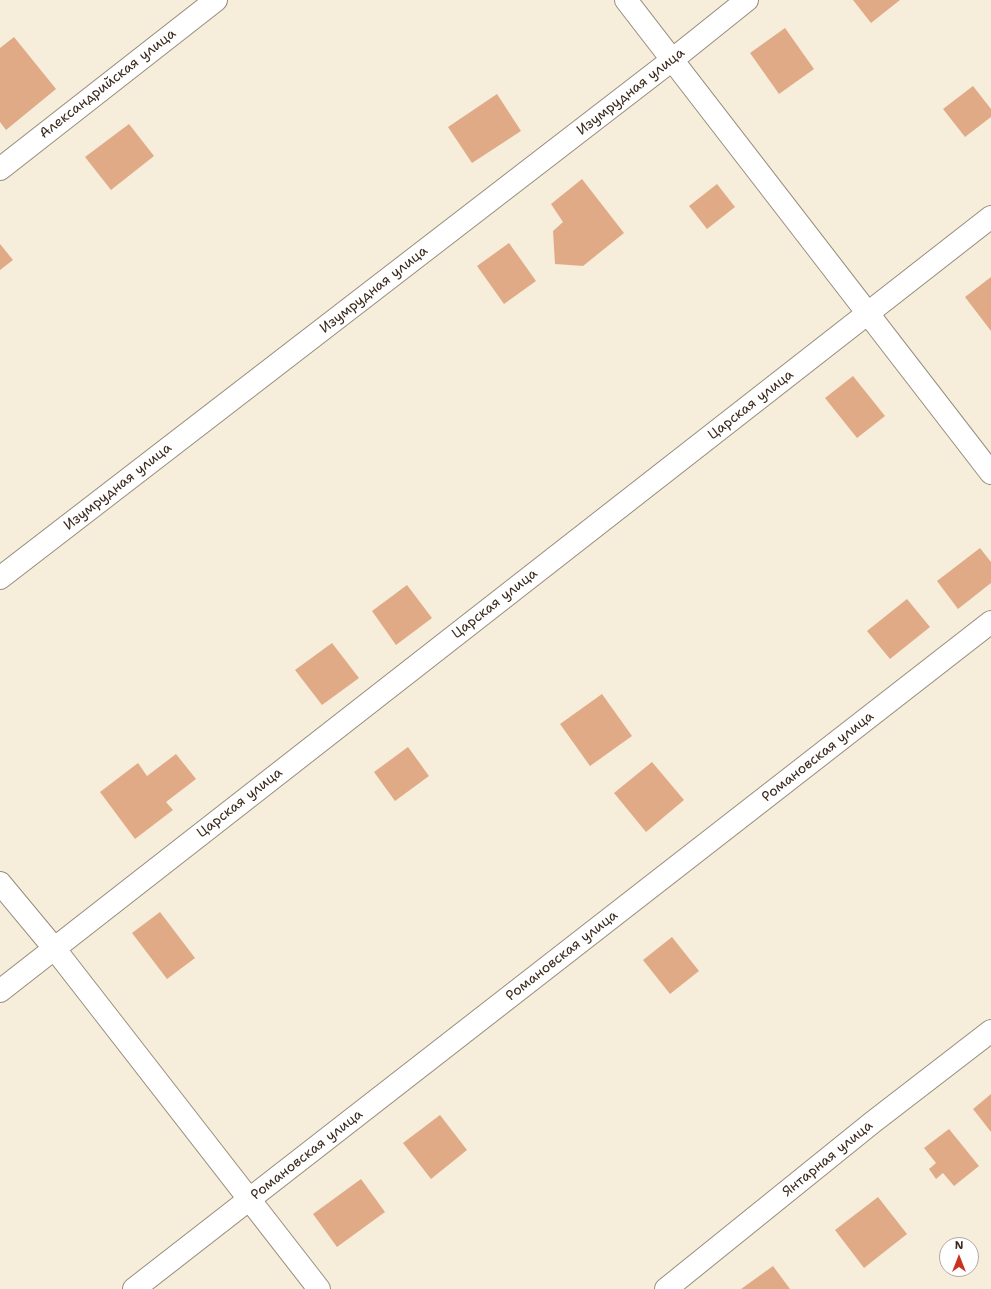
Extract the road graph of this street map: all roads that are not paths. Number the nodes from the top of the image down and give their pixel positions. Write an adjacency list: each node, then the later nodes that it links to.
1 (216, 0): 5 (street, Александрийская улица)
2 (626, 0): 4 (street)
3 (747, 0): 4 (street, Изумрудная улица)
4 (672, 60): 7 (street); 9 (street, Изумрудная улица)
5 (0, 168)
6 (991, 217): 7 (street, Царская улица)
7 (868, 313): 8 (street); 12 (street, Царская улица)
8 (991, 473)
9 (0, 578)
10 (991, 622): 15 (street, Романовская улица)
11 (0, 883): 12 (street)
12 (54, 948): 13 (street, Царская улица); 15 (street)
13 (0, 991)
14 (991, 1031): 18 (street, Янтарная улица)
15 (249, 1200): 16 (street, Романовская улица); 17 (street)
16 (134, 1289)
17 (319, 1289)
18 (666, 1289)

